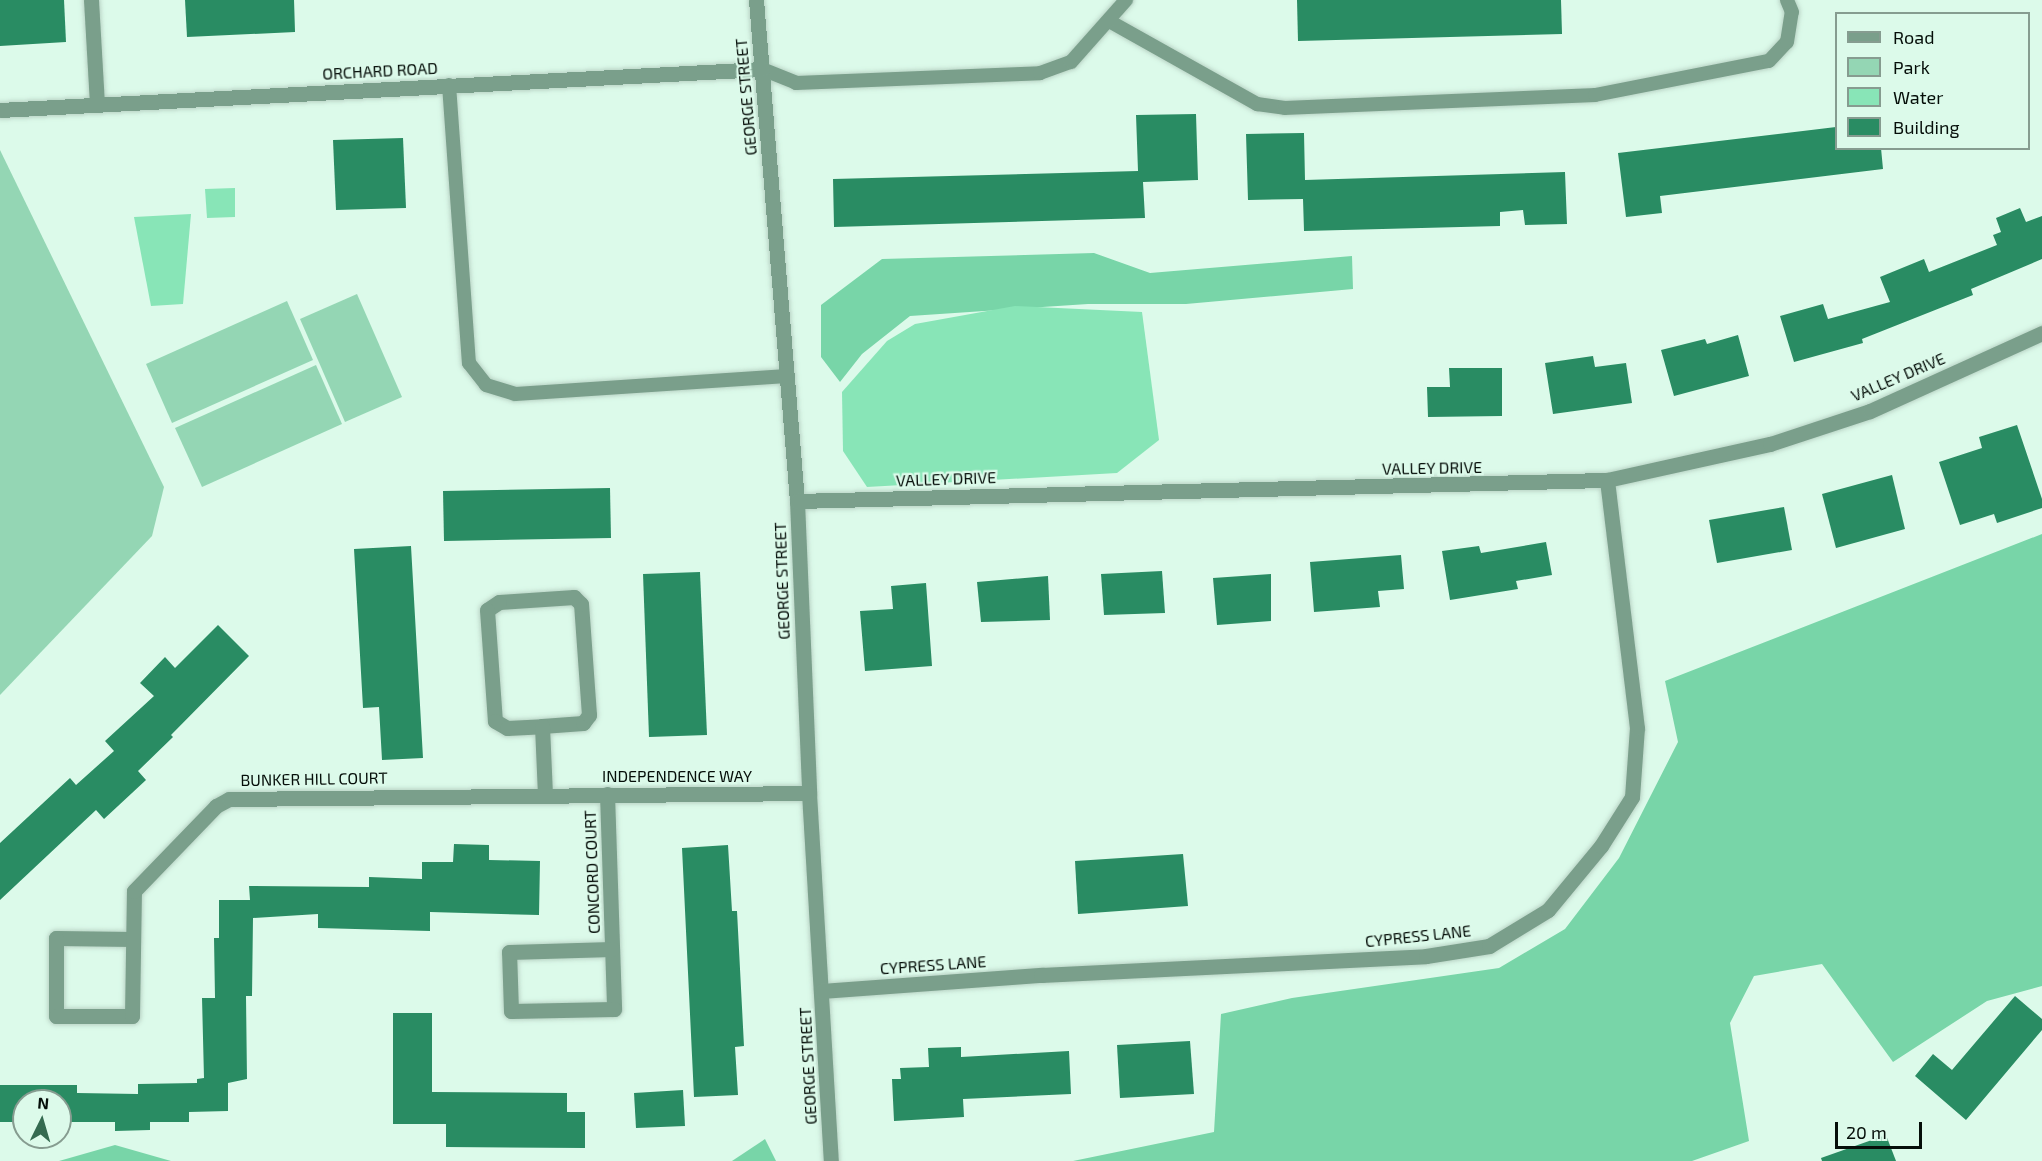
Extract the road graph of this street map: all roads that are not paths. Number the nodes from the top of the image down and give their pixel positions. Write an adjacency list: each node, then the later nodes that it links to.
1 (91, 0): 8 (street)
2 (756, 0): 6 (street, GEORGE STREET)
3 (1126, 0): 5 (lane)
4 (1787, 0): 5 (lane)
5 (1109, 21): 6 (lane)
6 (762, 69): 7 (street, ORCHARD ROAD); 11 (street, GEORGE STREET)
7 (449, 86): 8 (street, ORCHARD ROAD); 11 (lane)
8 (97, 105): 9 (street, ORCHARD ROAD)
9 (0, 110)
10 (2042, 333): 12 (street, VALLEY DRIVE)
11 (787, 376): 13 (street, GEORGE STREET)
12 (1607, 480): 13 (street, VALLEY DRIVE); 20 (street, CYPRESS LANE)
13 (797, 501): 15 (street, GEORGE STREET)
14 (542, 726): 14 (street); 17 (street)
15 (809, 793): 16 (street, INDEPENDENCE WAY); 20 (street, GEORGE STREET)
16 (607, 794): 17 (street, INDEPENDENCE WAY); 19 (street, CONCORD COURT)
17 (545, 795): 18 (street, BUNKER HILL COURT)
18 (133, 939): 18 (street, BUNKER HILL COURT)
19 (612, 950): 19 (street, CONCORD COURT)
20 (822, 991): 21 (street, GEORGE STREET)
21 (831, 1161)

